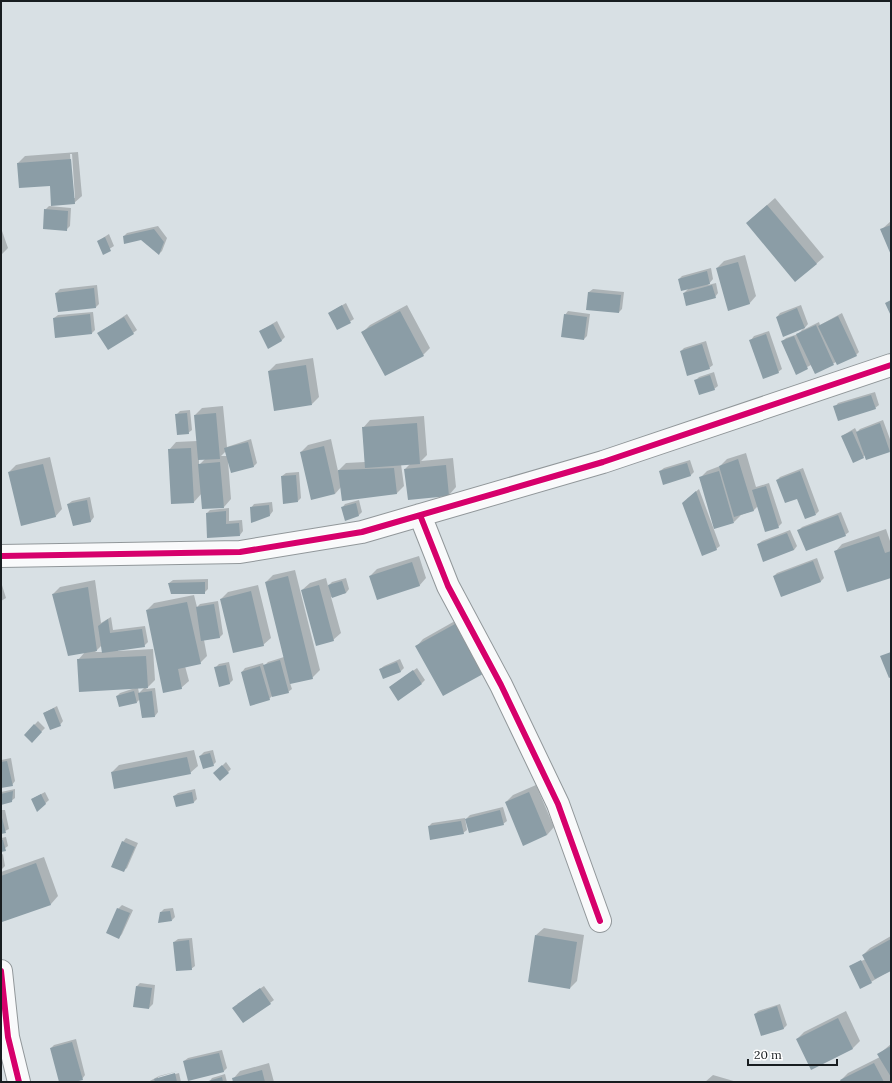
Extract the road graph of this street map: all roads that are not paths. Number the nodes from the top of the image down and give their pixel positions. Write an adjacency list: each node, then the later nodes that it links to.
1 (891, 365): 2 (street)
2 (420, 515): 3 (street); 4 (street)
3 (1, 556)
4 (600, 921)
5 (1, 971): 6 (street)
6 (19, 1082)

